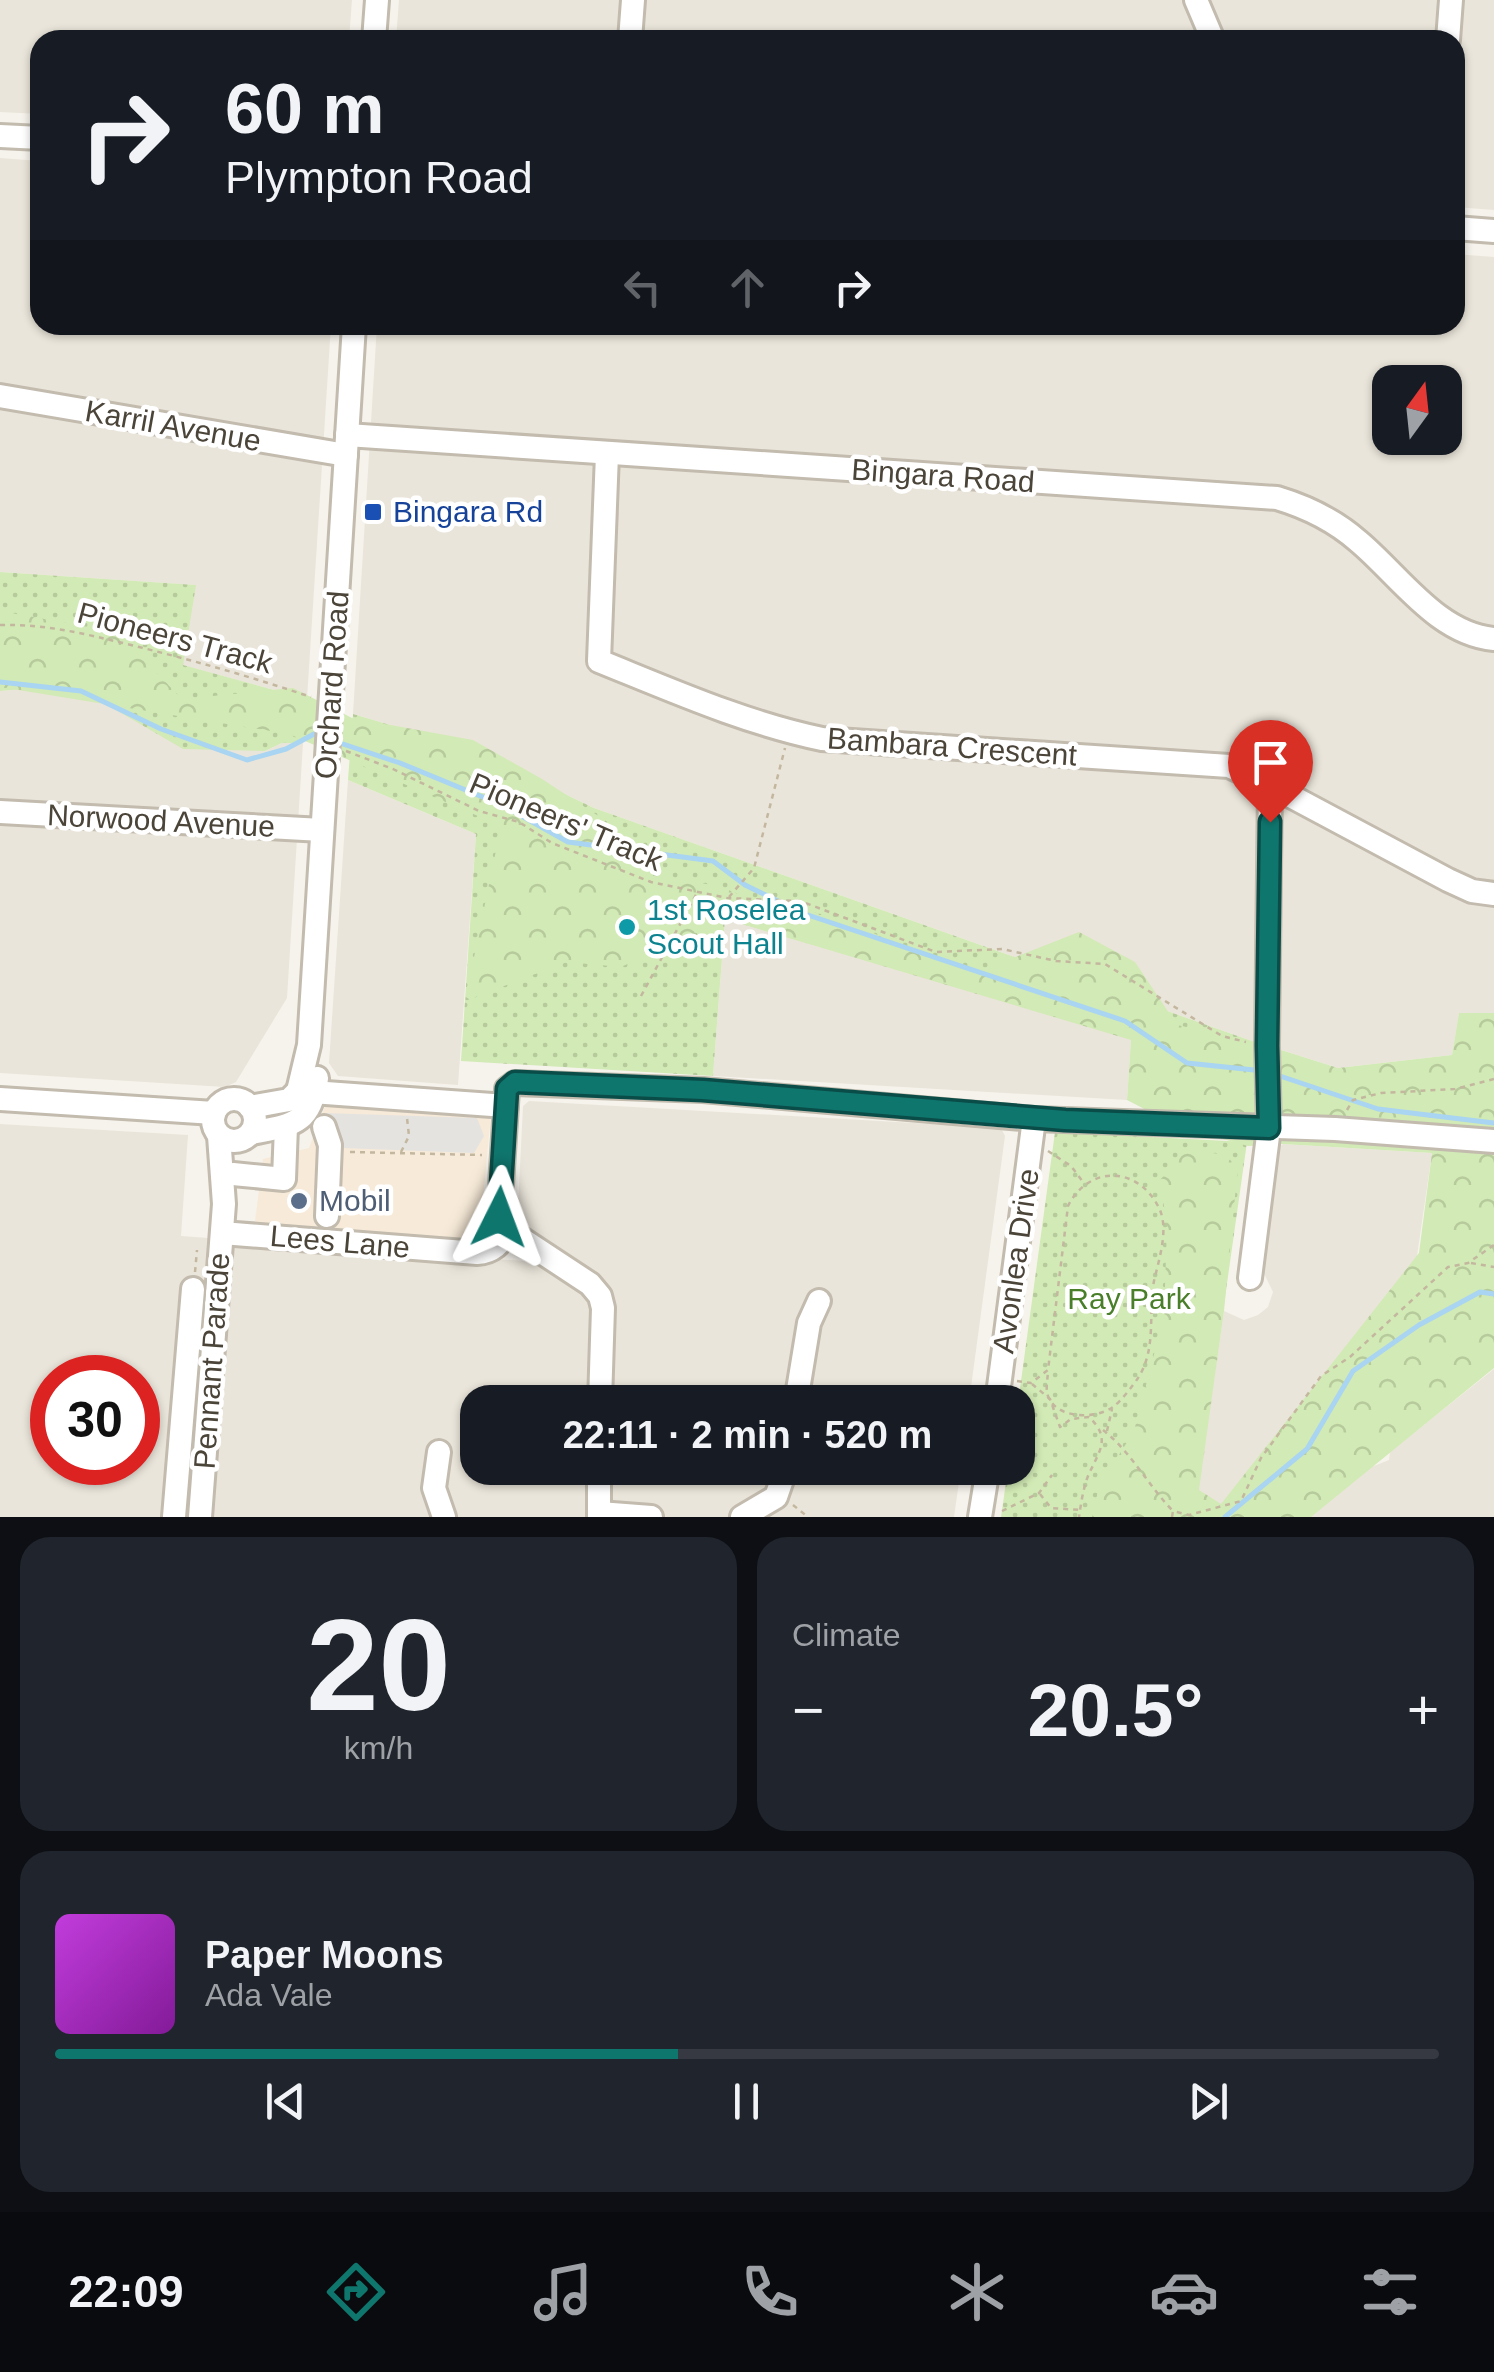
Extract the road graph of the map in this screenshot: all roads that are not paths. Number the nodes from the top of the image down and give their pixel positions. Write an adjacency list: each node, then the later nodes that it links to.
1 (377, 0): 5 (street)
2 (633, 0): 6 (street)
3 (1196, 0): 7 (street)
4 (1451, 0): 8 (street)
5 (375, 30)
6 (631, 30)
7 (1208, 30)
8 (1449, 30)
9 (0, 136): 10 (street)
10 (30, 138)
11 (1465, 229): 12 (street)
12 (1494, 231)
13 (353, 335): 15 (street, Orchard Road)
14 (0, 396): 15 (street, Karril Avenue)
15 (346, 445): 16 (street, Bingara Road); 20 (street, Orchard Road)
16 (607, 454): 17 (street, Bingara Road); 18 (street, Bambara Crescent)
17 (1494, 639)
18 (1270, 785): 21 (street, Bambara Crescent); 26 (street)
19 (0, 812): 20 (street, Norwood Avenue)
20 (322, 830): 22 (street, Orchard Road)
21 (1494, 894)
22 (306, 1091): 24 (street); 25 (street); 29 (street, Orchard Road)
23 (0, 1099): 28 (street)
24 (506, 1106): 27 (street); 35 (street)
25 (250, 1107): 28 (street); 28 (street)
26 (1269, 1128): 27 (street); 30 (street); 37 (street)
27 (1033, 1129): 42 (street, Avonlea Drive)
28 (231, 1130): 29 (street); 32 (street, Pennant Parade); 33 (street, Pennant Parade)
29 (318, 1136): 31 (street); 31 (street); 34 (street)
30 (1494, 1141)
31 (285, 1160): 32 (street)
32 (234, 1174): 33 (street, Pennant Parade)
33 (224, 1204): 36 (street, Pennant Parade)
34 (328, 1216)
35 (508, 1230): 36 (street, Lees Lane); 40 (street)
36 (222, 1233): 49 (street, Pennant Parade)
37 (1250, 1278)
38 (194, 1289): 48 (street)
39 (819, 1301): 41 (street)
40 (601, 1385)
41 (799, 1385)
42 (1000, 1385)
43 (439, 1452): 50 (street)
44 (600, 1485): 47 (street)
45 (780, 1485): 52 (street)
46 (985, 1485): 53 (street)
47 (599, 1515): 51 (street)
48 (174, 1517)
49 (200, 1517)
50 (444, 1517)
51 (652, 1517)
52 (742, 1517)
53 (980, 1517)

